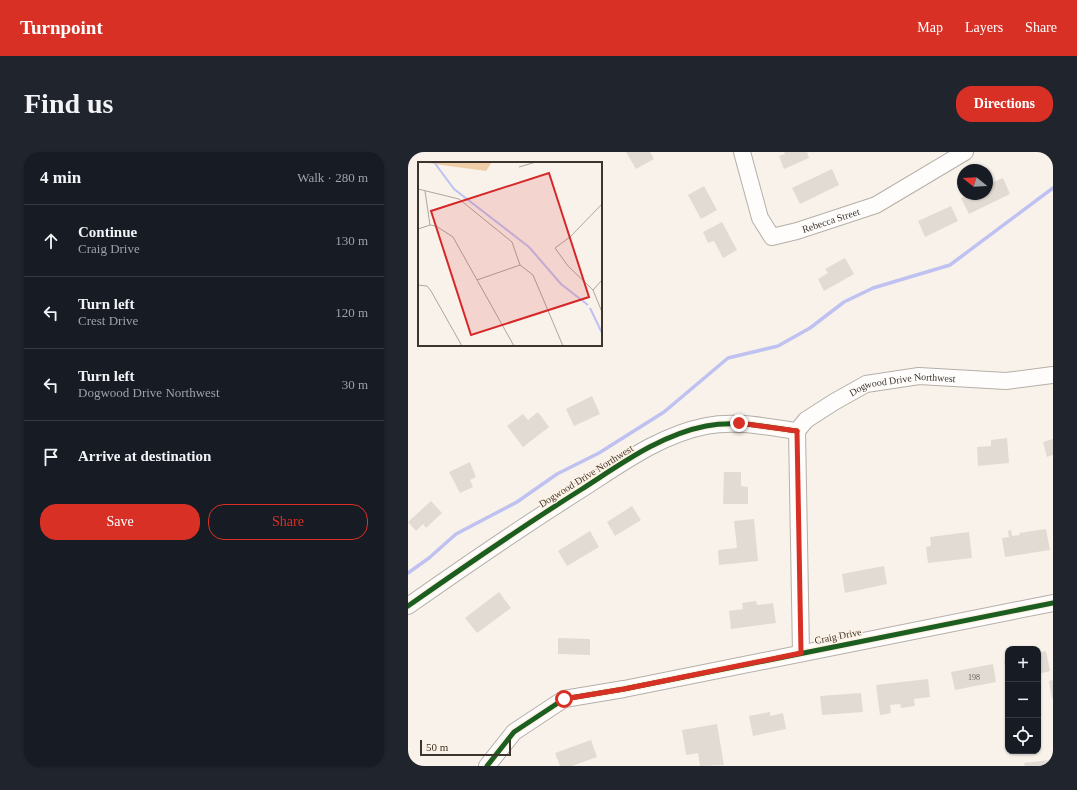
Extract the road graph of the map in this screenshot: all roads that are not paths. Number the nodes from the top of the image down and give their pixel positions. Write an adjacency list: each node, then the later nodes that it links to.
1 (742, 152): 2 (street, Rebecca Street)
2 (965, 152)
3 (1053, 375): 4 (street, Dogwood Drive Northwest)
4 (797, 431): 6 (street, Dogwood Drive Northwest); 7 (street)
5 (1053, 603): 7 (street, Craig Drive)
6 (408, 606)
7 (801, 653): 8 (street, Craig Drive)
8 (487, 766)

